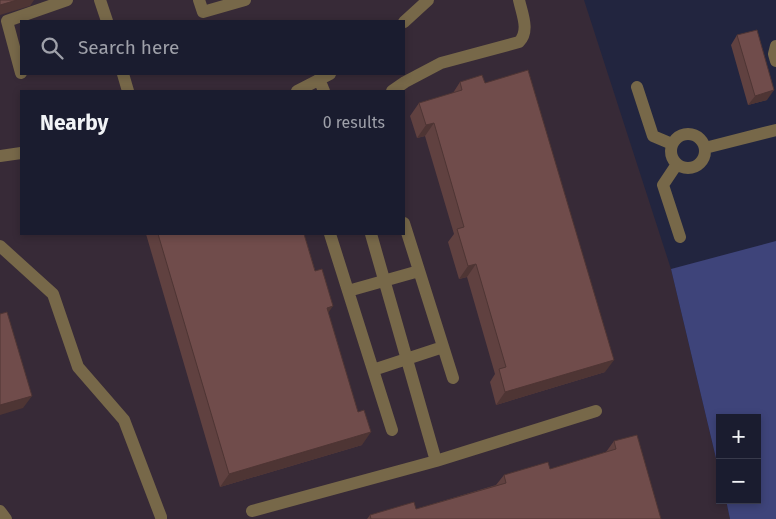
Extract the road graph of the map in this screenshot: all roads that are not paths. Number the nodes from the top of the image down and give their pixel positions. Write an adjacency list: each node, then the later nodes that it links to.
1 (67, 0): 11 (street)
2 (100, 0): 7 (street)
3 (199, 0): 4 (street)
4 (245, 0)
5 (428, 0): 8 (street)
6 (519, 0): 17 (street)
7 (107, 20)
8 (405, 21)
9 (776, 46): 10 (street)
10 (776, 61)
11 (20, 68)
12 (123, 75): 15 (street)
13 (324, 81): 16 (street)
14 (637, 87): 19 (street)
15 (128, 90)
16 (300, 90)
17 (393, 90)
18 (776, 130): 20 (street)
19 (672, 144): 20 (street); 23 (street)
20 (705, 148): 23 (street)
21 (20, 153): 22 (street)
22 (0, 156)
23 (678, 164): 27 (street)
24 (405, 226): 29 (street)
25 (330, 235): 31 (street)
26 (371, 235): 30 (street)
27 (680, 237)
28 (0, 246): 42 (street)
29 (419, 271): 30 (street); 32 (street)
30 (385, 280): 31 (street); 33 (street)
31 (348, 291): 34 (street)
32 (443, 347): 33 (street); 35 (street)
33 (407, 359): 34 (street); 38 (street)
34 (373, 370): 37 (street)
35 (453, 378)
36 (596, 411): 38 (street)
37 (392, 430)
38 (436, 461): 40 (street)
39 (0, 511): 41 (street)
40 (252, 511)
41 (6, 519)
42 (161, 519)

